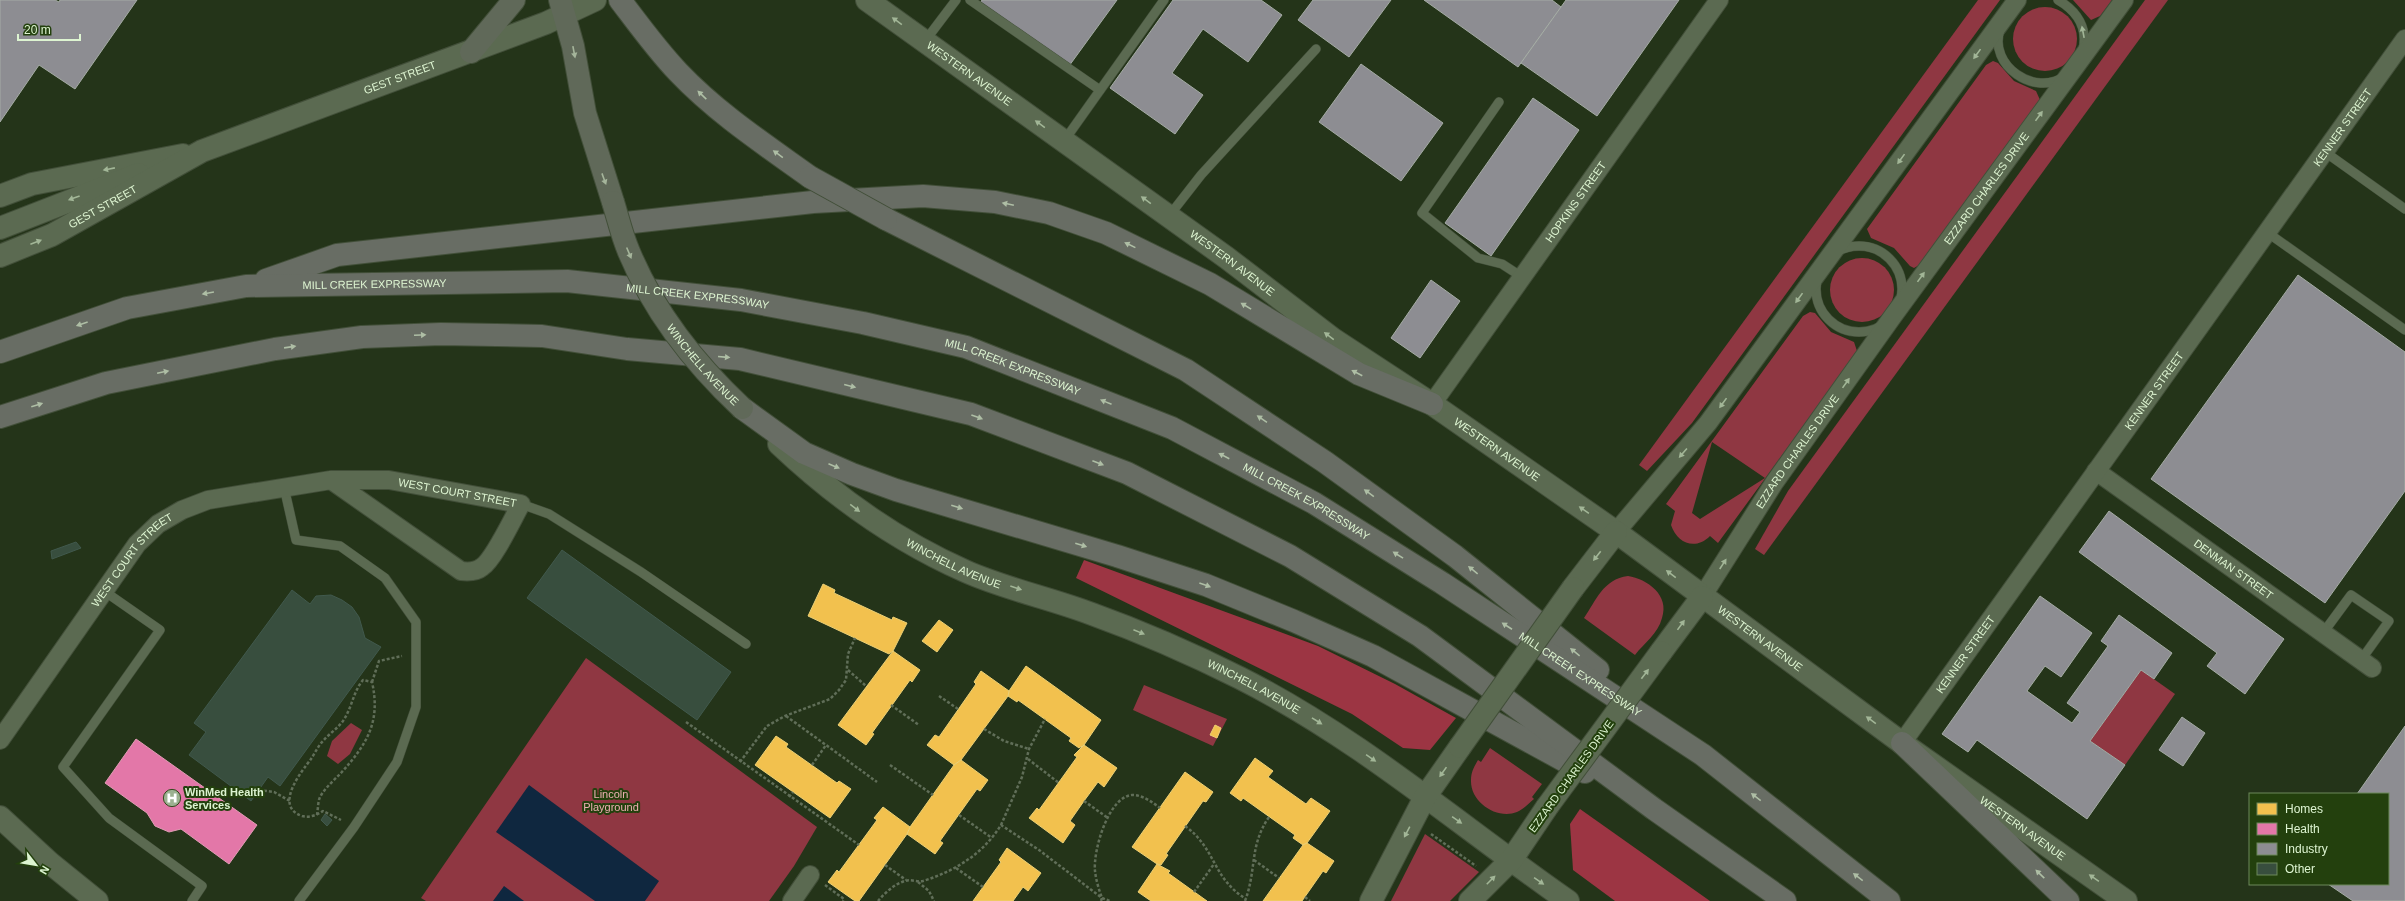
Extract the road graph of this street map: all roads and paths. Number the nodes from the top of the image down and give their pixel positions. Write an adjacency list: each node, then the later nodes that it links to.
1 (514, 0): 18 (main road)
2 (595, 0): 13 (main road, GEST STREET)
3 (620, 0): 67 (highway, one-way to 3, bridge)
4 (868, 0): 16 (main road, WESTERN AVENUE, one-way to 4)
5 (956, 0): 16 (lane)
6 (970, 0): 20 (lane)
7 (1164, 0): 20 (lane)
8 (1719, 0): 32 (street, HOPKINS STREET)
9 (2017, 0): 14 (street)
10 (2025, 0): 14 (lane)
11 (2058, 0): 19 (lane, one-way to 11)
12 (2124, 0): 19 (street, EZZARD CHARLES DRIVE)
13 (562, 7): 18 (main road, GEST STREET); 38 (main road, WINCHELL AVENUE, one-way to 38, bridge)
14 (2003, 19): 19 (lane); 31 (street, one-way to 31)
15 (2405, 39): 24 (street, KENNER STREET)
16 (925, 41): 22 (main road, WESTERN AVENUE, one-way to 16)
17 (1316, 49): 27 (lane)
18 (471, 52): 23 (main road, GEST STREET)
19 (2074, 68): 34 (street, EZZARD CHARLES DRIVE, one-way to 19)
20 (1100, 90): 22 (lane)
21 (1499, 102): 32 (lane)
22 (1064, 141): 27 (main road, WESTERN AVENUE, one-way to 22)
23 (202, 151): 25 (main road, GEST STREET, one-way to 25); 28 (main road, one-way to 28); 30 (main road, GEST STREET, one-way to 23)
24 (2325, 152): 26 (lane); 29 (street, KENNER STREET)
25 (0, 196)
26 (2405, 209)
27 (1169, 216): 37 (main road, WESTERN AVENUE, one-way to 27)
28 (0, 228)
29 (2268, 233): 35 (lane); 40 (street, KENNER STREET)
30 (0, 256)
31 (1822, 267): 34 (lane); 34 (lane); 44 (street, one-way to 44)
32 (1522, 277): 37 (street, HOPKINS STREET)
33 (246, 286): 36 (highway, MILL CREEK EXPRESSWAY, one-way to 36); 37 (highway, one-way to 33); 67 (highway, MILL CREEK EXPRESSWAY, one-way to 33)
34 (1893, 316): 46 (street, EZZARD CHARLES DRIVE, one-way to 34)
35 (2405, 330)
36 (0, 352)
37 (1432, 404): 44 (main road, WESTERN AVENUE, one-way to 37)
38 (742, 408): 78 (main road, WINCHELL AVENUE, one-way to 78); 82 (highway, one-way to 82)
39 (0, 416): 82 (highway, one-way to 82)
40 (2096, 471): 47 (street, DENMAN STREET); 64 (street, KENNER STREET)
41 (331, 480): 42 (street, WEST COURT STREET); 43 (street, WEST COURT STREET); 43 (street, WEST COURT STREET)
42 (284, 487): 45 (street, WEST COURT STREET); 50 (lane)
43 (521, 504): 49 (lane)
44 (1616, 532): 46 (main road, WESTERN AVENUE, one-way to 44); 78 (main road, one-way to 78, bridge)
45 (104, 591): 63 (street, WEST COURT STREET); 110 (lane)
46 (1702, 597): 64 (main road, WESTERN AVENUE, one-way to 46); 94 (main road, EZZARD CHARLES DRIVE, one-way to 46, bridge)
47 (2323, 633): 51 (street, DENMAN STREET); 51 (lane)
48 (855, 638): 52 (path)
49 (746, 644)
50 (416, 653): 53 (path); 90 (lane)
51 (2367, 664)
52 (848, 669): 54 (path); 58 (path)
53 (372, 682): 79 (path); 83 (path)
54 (866, 686)
55 (939, 696): 57 (path)
56 (892, 706): 61 (path)
57 (958, 710)
58 (785, 716): 65 (path); 69 (path)
59 (1045, 719): 66 (path)
60 (686, 722): 69 (path)
61 (919, 725)
62 (984, 729): 66 (path)
63 (0, 740)
64 (1902, 743): 123 (highway, one-way to 64); 124 (main road, WESTERN AVENUE, one-way to 64)
65 (826, 745): 70 (path); 72 (path)
66 (1029, 749): 68 (path)
67 (1703, 755): 122 (highway, MILL CREEK EXPRESSWAY, one-way to 67)
68 (1028, 759): 73 (path); 88 (path)
69 (740, 762): 77 (path)
70 (812, 765)
71 (890, 765): 76 (path)
72 (878, 782)
73 (1058, 782)
74 (259, 790): 79 (path)
75 (793, 792): 77 (path)
76 (933, 795)
77 (789, 797): 93 (path)
78 (1425, 797): 94 (main road, WINCHELL AVENUE, one-way to 94); 118 (main road, one-way to 118)
79 (290, 801): 83 (path)
80 (1084, 801): 87 (path)
81 (1160, 808): 87 (path)
82 (1654, 809): 121 (highway)
83 (317, 815): 90 (path)
84 (959, 815): 92 (path)
85 (0, 817): 109 (main road)
86 (1269, 817): 95 (path)
87 (1108, 818): 107 (path)
88 (1000, 824): 92 (path); 107 (path)
89 (1185, 826): 96 (path)
90 (354, 827): 111 (lane)
91 (1431, 834): 98 (path)
92 (992, 838): 99 (path)
93 (859, 845)
94 (1512, 858): 119 (main road, EZZARD CHARLES DRIVE, one-way to 94); 120 (main road, WINCHELL AVENUE, one-way to 120)
95 (1254, 860): 101 (path); 108 (path)
96 (1214, 864): 105 (path); 108 (path)
97 (885, 865): 102 (path)
98 (1481, 867)
99 (956, 868): 103 (path); 104 (path)
100 (810, 875): 112 (street); 113 (path)
101 (1279, 878)
102 (906, 880): 103 (path); 114 (path)
103 (918, 882): 115 (path)
104 (983, 887)
105 (1194, 892)
106 (1305, 897): 117 (path)
107 (1102, 900): 116 (path)
108 (1246, 900)
109 (97, 901)
110 (192, 901)
111 (299, 901)
112 (792, 901)
113 (843, 901)
114 (878, 901)
115 (934, 901)
116 (1110, 901)
117 (1310, 901)
118 (1371, 901)
119 (1470, 901)
120 (1568, 901)
121 (1785, 901)
122 (1889, 901)
123 (2068, 901)
124 (2126, 901)

